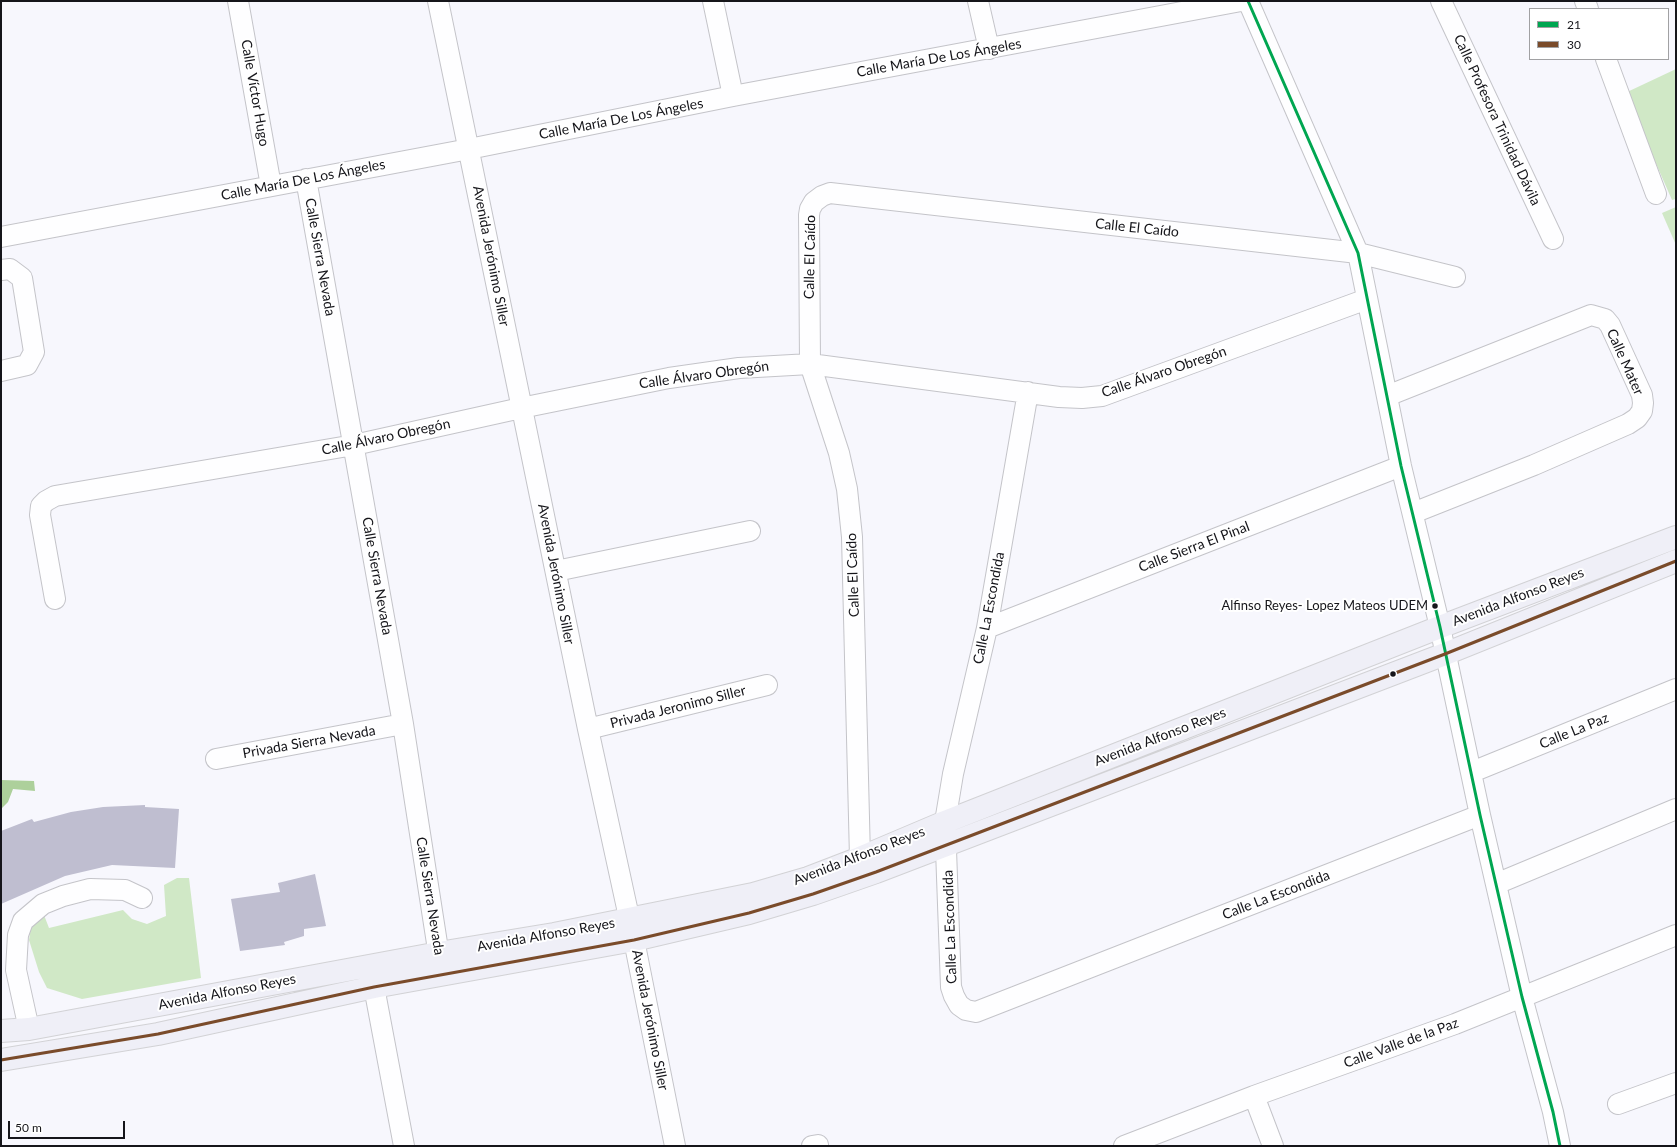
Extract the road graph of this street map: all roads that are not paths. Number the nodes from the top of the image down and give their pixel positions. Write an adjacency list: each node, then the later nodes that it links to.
1 (238, 1): 13 (street, Calle Víctor Hugo)
2 (438, 1): 11 (street, Avenida Jerónimo Siller)
3 (714, 1): 10 (street)
4 (978, 1): 8 (street)
5 (1241, 1): 8 (street, Calle María De Los Ángeles)
6 (1248, 1): 17 (street)
7 (1441, 1): 16 (street, Calle Profesora Trinidad Dávila)
8 (989, 50): 10 (street, Calle María De Los Ángeles)
9 (1606, 60): 14 (street)
10 (733, 96): 11 (street, Calle María De Los Ángeles)
11 (469, 148): 12 (street, Calle María De Los Ángeles); 25 (street, Avenida Jerónimo Siller)
12 (306, 179): 13 (street, Calle María De Los Ángeles); 26 (street, Calle Sierra Nevada)
13 (271, 186): 15 (street, Calle María De Los Ángeles)
14 (1656, 194)
15 (1, 237)
16 (1553, 238)
17 (1358, 253): 19 (street, Calle El Caído); 20 (street); 21 (street, Calle El Caído)
18 (1, 270): 22 (street)
19 (1455, 277)
20 (1367, 299): 23 (street, Calle Álvaro Obregón); 24 (street)
21 (810, 364): 23 (street, Calle Álvaro Obregón); 25 (street, Calle Álvaro Obregón); 47 (street, Calle El Caído)
22 (1, 371)
23 (1028, 392): 35 (street, Calle La Escondida)
24 (1387, 396): 27 (street); 28 (street, Calle Mater)
25 (522, 408): 26 (street, Calle Álvaro Obregón); 32 (street, Avenida Jerónimo Siller)
26 (354, 445): 33 (street, Calle Álvaro Obregón); 39 (street, Calle Sierra Nevada)
27 (1401, 466): 28 (street); 35 (street, Calle Sierra El Pinal)
28 (1413, 513): 34 (street)
29 (750, 531): 32 (street)
30 (1676, 537): 34 (main road, Avenida Alfonso Reyes)
31 (1676, 561): 36 (main road, Avenida Alfonso Reyes)
32 (556, 571): 40 (street, Avenida Jerónimo Siller)
33 (55, 599)
34 (1440, 627): 36 (street); 45 (main road, Avenida Alfonso Reyes)
35 (986, 628): 45 (street, Calle La Escondida)
36 (1445, 654): 42 (street); 46 (main road, Avenida Alfonso Reyes)
37 (768, 685): 40 (street, Privada Jeronimo Siller)
38 (1676, 689): 42 (street, Calle La Paz)
39 (403, 724): 41 (street, Privada Sierra Nevada); 52 (street, Calle Sierra Nevada)
40 (588, 729): 50 (street, Avenida Jerónimo Siller)
41 (216, 759)
42 (1472, 772): 44 (street)
43 (1676, 809): 48 (street)
44 (1480, 815): 46 (street, Calle La Escondida); 48 (street)
45 (945, 822): 46 (street, Calle La Escondida); 47 (main road, Avenida Alfonso Reyes)
46 (947, 844): 50 (main road, Avenida Alfonso Reyes)
47 (860, 858): 50 (main road, Avenida Alfonso Reyes)
48 (1496, 884): 56 (street)
49 (142, 898): 57 (street)
50 (632, 930): 52 (main road, Avenida Alfonso Reyes); 54 (main road, Avenida Alfonso Reyes); 64 (street, Avenida Jerónimo Siller)
51 (1676, 935): 56 (street, Calle Valle de la Paz)
52 (439, 953): 53 (main road, Avenida Alfonso Reyes); 54 (street, Calle Sierra Nevada)
53 (370, 966): 55 (street); 57 (main road, Avenida Alfonso Reyes)
54 (442, 975): 55 (main road, Avenida Alfonso Reyes)
55 (374, 987): 59 (main road, Avenida Alfonso Reyes); 63 (street)
56 (1522, 997): 61 (street, Calle Valle de la Paz); 67 (street)
57 (29, 1029): 58 (main road, Avenida Alfonso Reyes)
58 (1, 1031)
59 (1, 1060)
60 (1676, 1083): 62 (street)
61 (1254, 1096): 65 (street, Calle Valle de la Paz); 66 (street)
62 (1618, 1104)
63 (404, 1146)
64 (675, 1146)
65 (1124, 1146)
66 (1273, 1146)
67 (1560, 1146)

